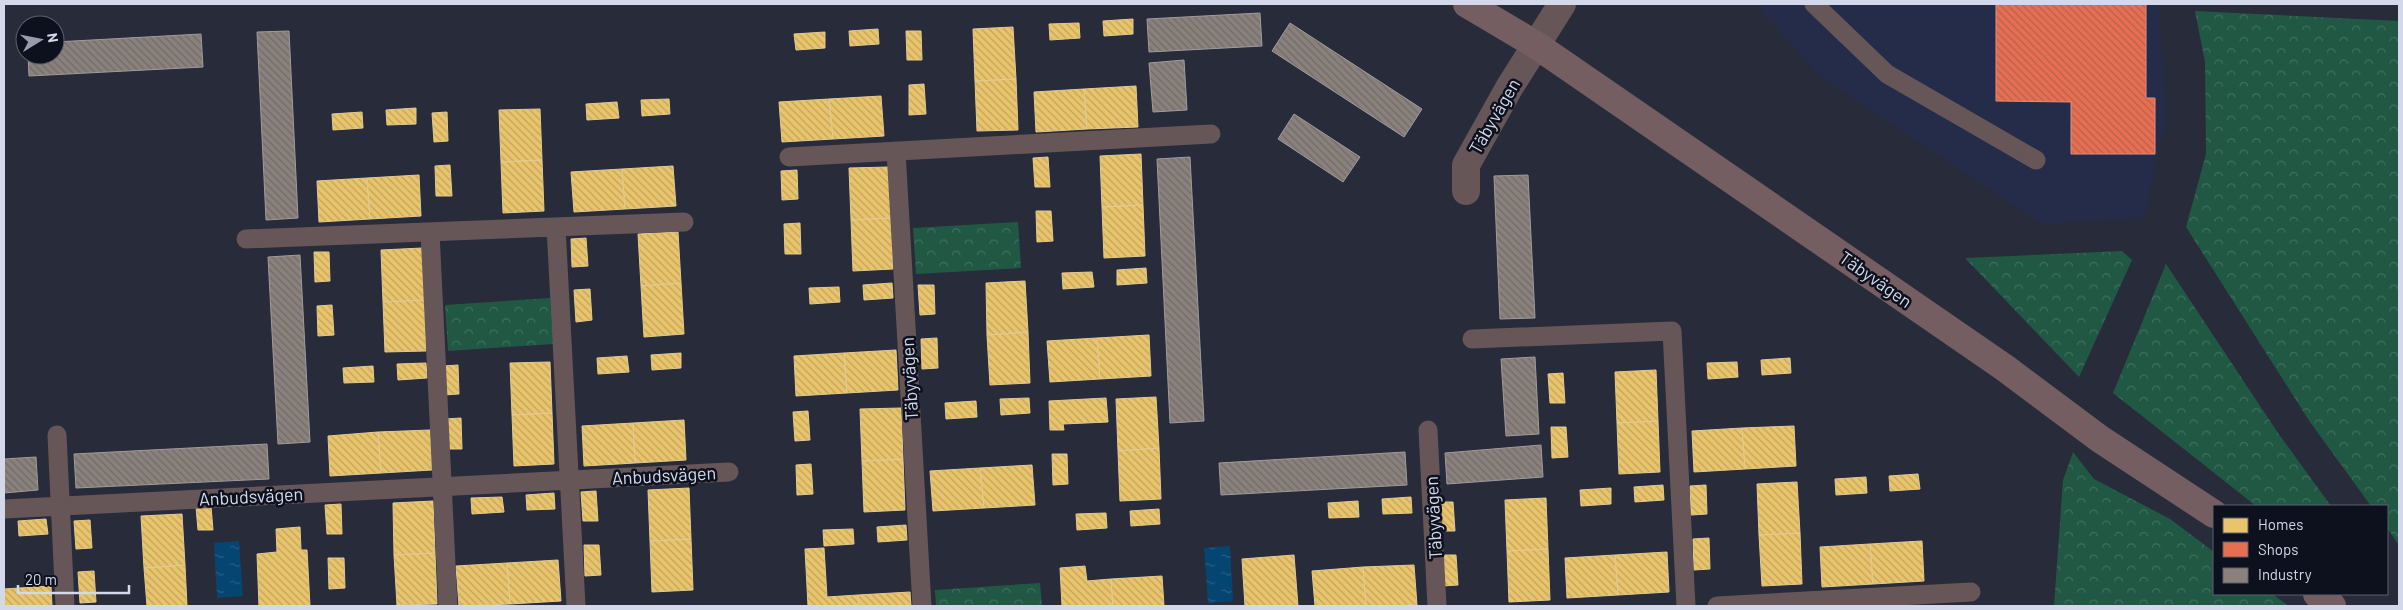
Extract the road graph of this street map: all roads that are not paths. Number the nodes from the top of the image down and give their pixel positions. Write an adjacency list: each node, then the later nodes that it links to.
1 (1467, 4): 4 (main road, Täbyvägen)
2 (1562, 4): 4 (street)
3 (1814, 4): 8 (lane)
4 (1536, 45): 9 (street, Täbyvägen); 22 (main road, Täbyvägen)
5 (1211, 134): 6 (lane)
6 (896, 151): 7 (lane); 28 (lane, Täbyvägen)
7 (789, 157)
8 (2036, 160)
9 (1466, 191)
10 (684, 222): 11 (lane)
11 (556, 227): 12 (lane); 18 (lane)
12 (430, 232): 13 (lane); 19 (lane)
13 (246, 239)
14 (1472, 339): 30 (lane)
15 (1428, 430): 29 (lane, Täbyvägen)
16 (57, 435): 20 (lane)
17 (729, 472): 18 (lane, Anbudsvägen)
18 (569, 480): 19 (lane, Anbudsvägen); 27 (lane)
19 (442, 487): 20 (lane, Anbudsvägen); 26 (lane)
20 (60, 506): 21 (lane, Anbudsvägen); 25 (lane)
21 (4, 509)
22 (2213, 513)
23 (1971, 592): 31 (lane)
24 (2318, 595): 32 (main road)
25 (65, 606)
26 (448, 606)
27 (576, 606)
28 (922, 606)
29 (1437, 606)
30 (1686, 606)
31 (1717, 606)
32 (2332, 606)

